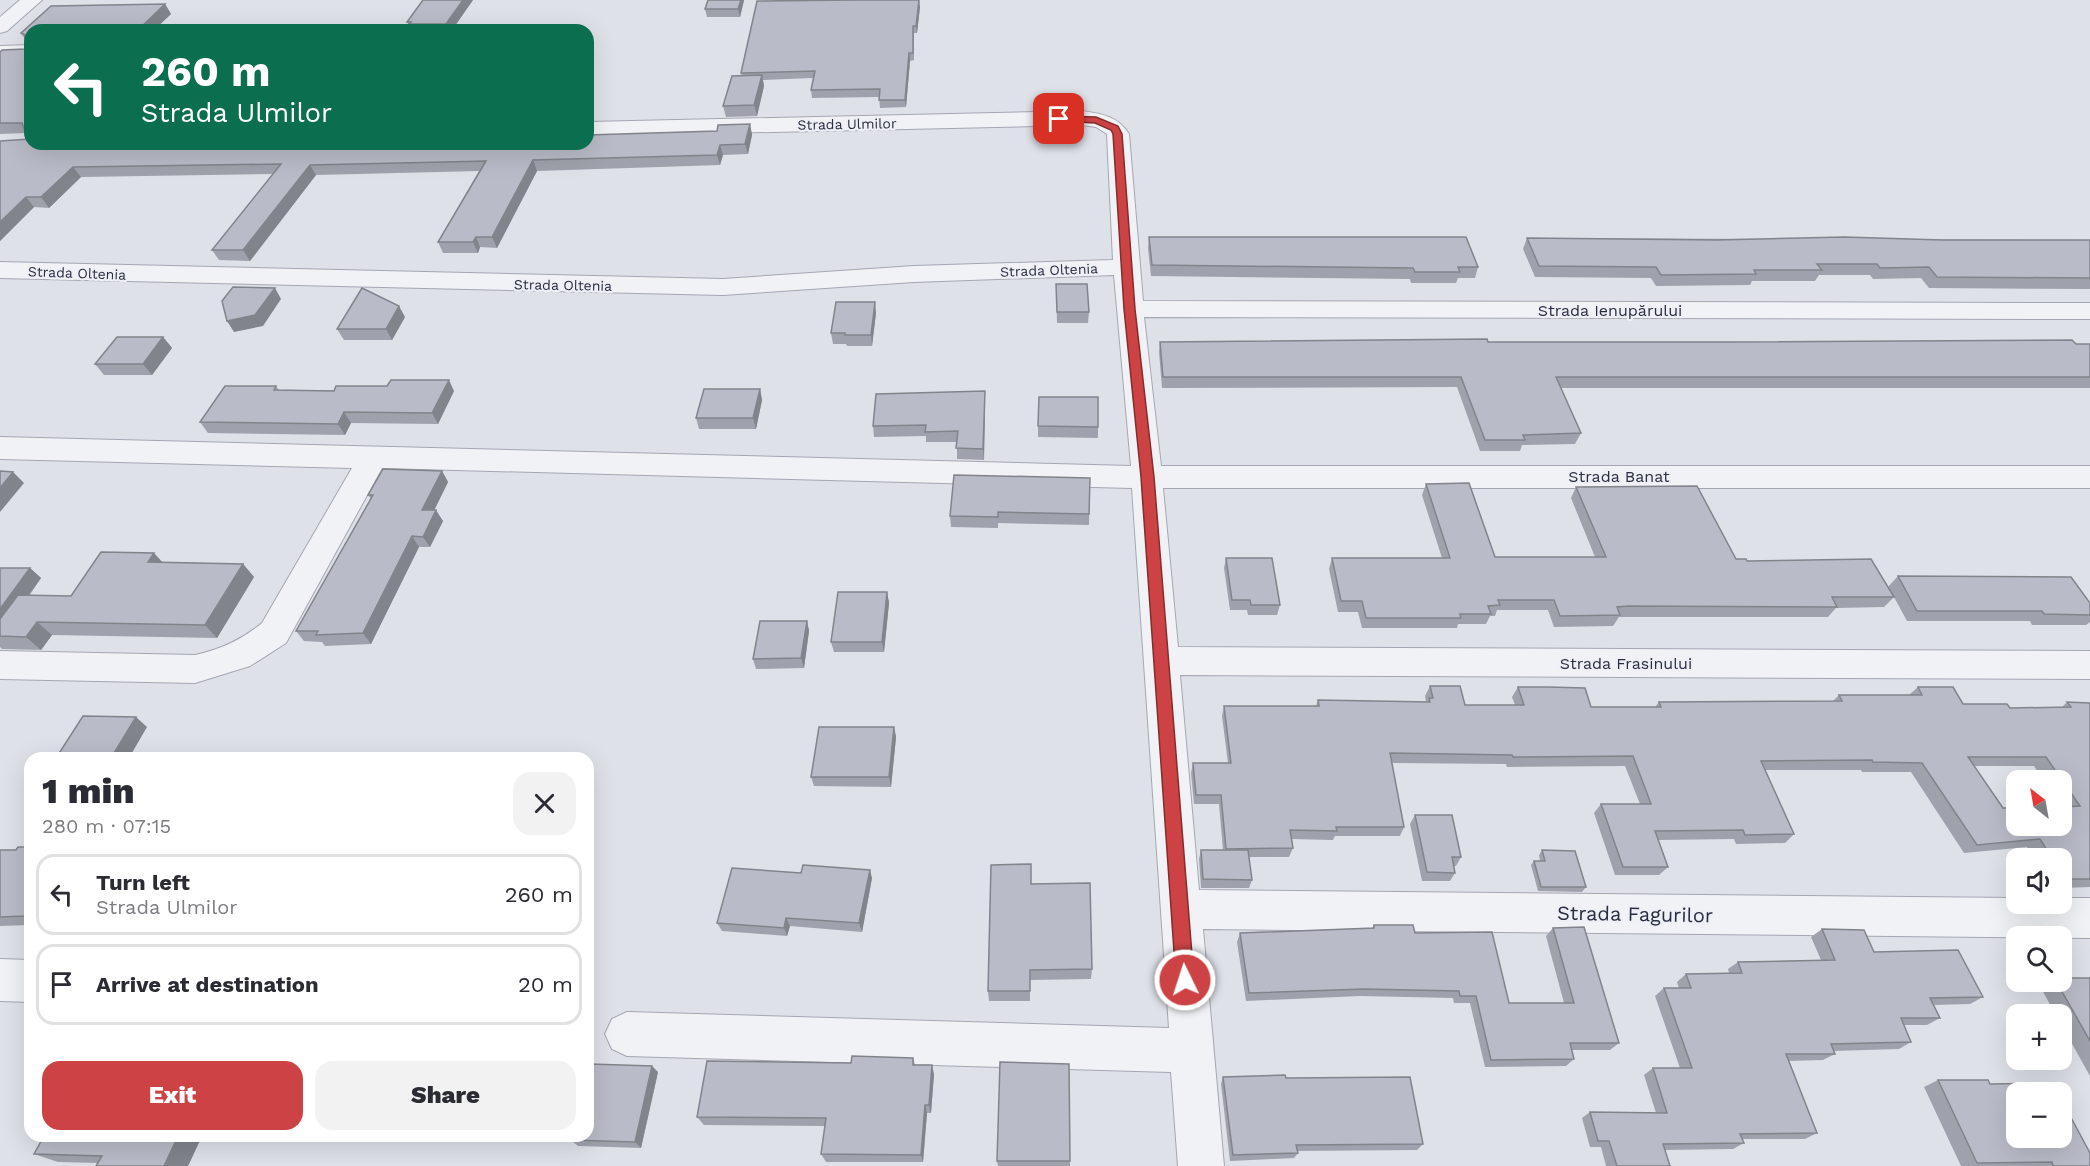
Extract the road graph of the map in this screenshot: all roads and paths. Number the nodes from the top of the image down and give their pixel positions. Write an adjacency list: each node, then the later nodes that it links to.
1 (32, 0): 2 (street)
2 (0, 27)
3 (24, 51): 4 (street)
4 (0, 52)
5 (594, 129): 6 (street, Strada Ulmilor)
6 (1126, 267): 7 (street, Strada Oltenia); 8 (street)
7 (0, 270)
8 (1130, 309): 9 (street, Strada Ienupărului); 12 (street)
9 (2090, 311)
10 (0, 448): 11 (street, Strada Banat)
11 (373, 458): 12 (street, Strada Banat); 15 (street)
12 (1147, 477): 13 (street, Strada Banat); 14 (street)
13 (2090, 477)
14 (1161, 662): 16 (street, Strada Frasinului); 17 (street)
15 (0, 665)
16 (2090, 665)
17 (1180, 909): 18 (street, Strada Fagurilor); 22 (street)
18 (2090, 918)
19 (0, 980): 20 (street)
20 (24, 981)
21 (627, 1034): 22 (street)
22 (1191, 1051): 23 (street)
23 (1201, 1166)

